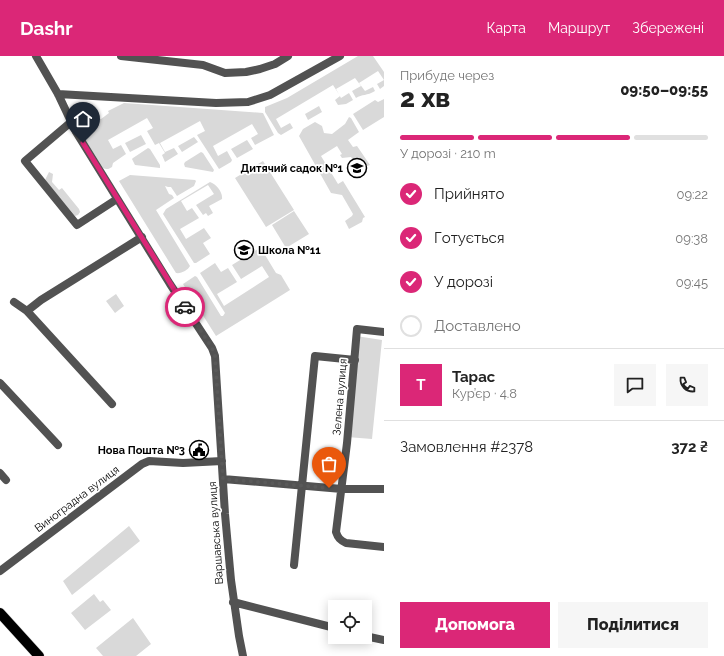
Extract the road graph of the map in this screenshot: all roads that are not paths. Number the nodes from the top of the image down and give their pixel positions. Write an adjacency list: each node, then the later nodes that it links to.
1 (36, 56): 5 (street, Варшавська вулиця)
2 (121, 56): 3 (street)
3 (288, 56)
4 (340, 56): 5 (street)
5 (58, 94): 6 (street, Варшавська вулиця)
6 (71, 122): 7 (street, Варшавська вулиця); 7 (street)
7 (117, 199): 8 (street, Варшавська вулиця)
8 (142, 238): 10 (street); 16 (street, Варшавська вулиця)
9 (14, 302): 10 (street)
10 (27, 311): 14 (street)
11 (384, 332): 12 (street, Зелена вулиця)
12 (354, 360): 20 (street); 21 (street, Зелена вулиця)
13 (0, 383): 15 (street)
14 (112, 404)
15 (58, 445)
16 (222, 461): 18 (street, Варшавська вулиця); 25 (street, Виноградна вулиця)
17 (0, 473): 19 (street)
18 (223, 479): 20 (street); 26 (street, Варшавська вулиця)
19 (6, 480)
20 (302, 486): 21 (street); 24 (street)
21 (342, 489): 22 (street); 23 (street, Зелена вулиця)
22 (384, 489)
23 (384, 546)
24 (294, 565)
25 (0, 571)
26 (233, 602): 28 (street); 32 (street, Варшавська вулиця)
27 (0, 613): 31 (main road)
28 (328, 626)
29 (372, 637): 30 (street)
30 (384, 640)
31 (39, 656)
32 (243, 656)

